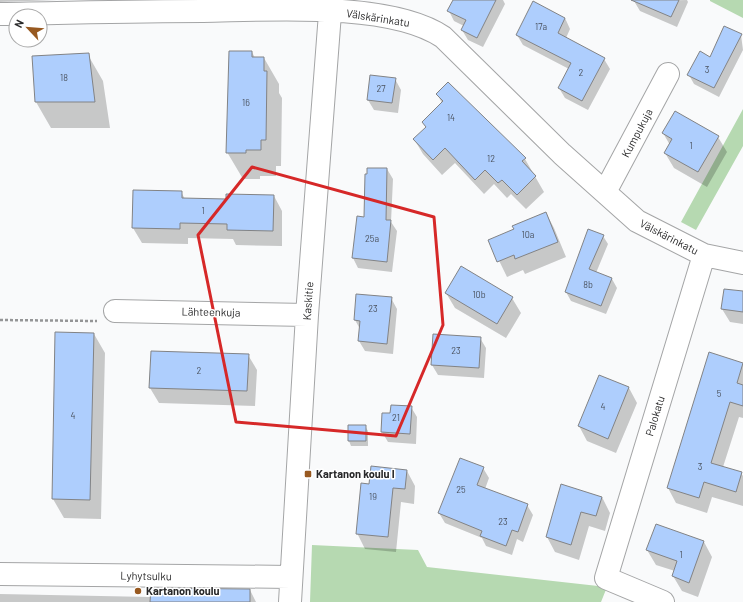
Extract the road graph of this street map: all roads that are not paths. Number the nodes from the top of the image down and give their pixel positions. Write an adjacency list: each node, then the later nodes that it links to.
1 (331, 5): 2 (street, Välskärinkatu); 4 (street, Välskärinkatu); 8 (street, Kaskitie)
2 (0, 14)
3 (668, 74): 4 (street, Kumpukuja)
4 (605, 192): 5 (street, Välskärinkatu)
5 (704, 255): 6 (street, Välskärinkatu); 12 (street, Palokatu)
6 (743, 263)
7 (115, 311): 8 (street, Lähteenkuja)
8 (307, 314): 10 (street, Kaskitie)
9 (0, 574): 10 (street, Lyhytsulku)
10 (291, 577): 11 (street, Kaskitie)
11 (290, 602)
12 (663, 602)

